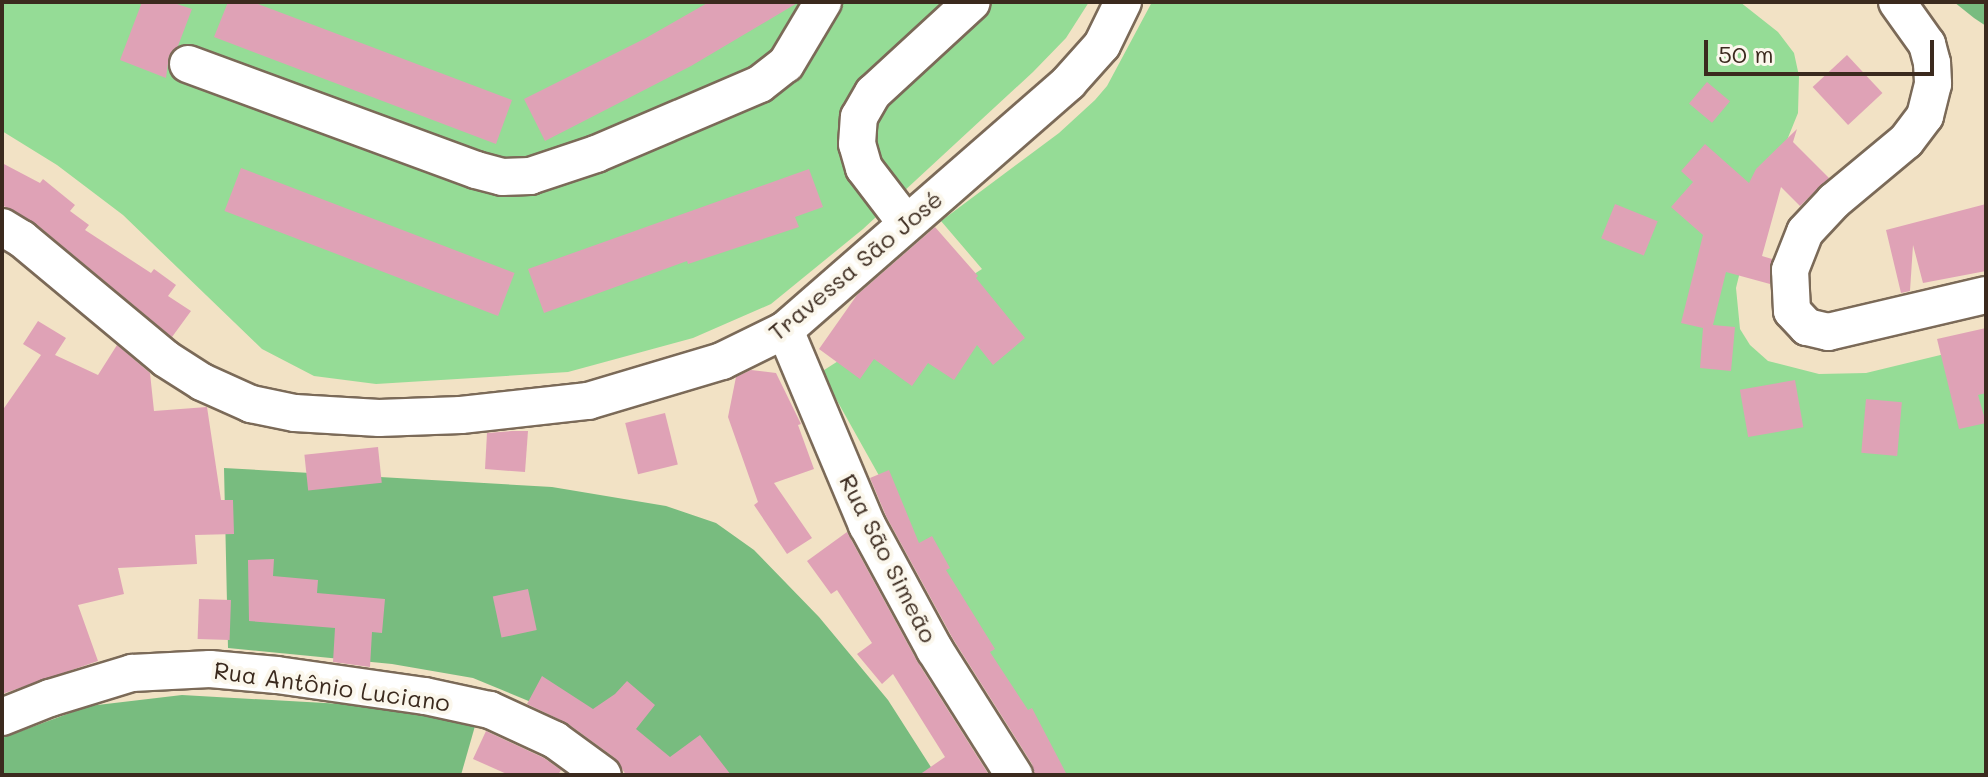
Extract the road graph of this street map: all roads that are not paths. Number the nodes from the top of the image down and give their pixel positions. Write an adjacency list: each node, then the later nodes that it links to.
1 (823, 2): 5 (street)
2 (972, 2): 6 (street)
3 (1123, 2): 6 (street, Travessa São José)
4 (1897, 2): 8 (street)
5 (188, 64)
6 (906, 223): 9 (street, Travessa São José)
7 (2, 227): 9 (street, Travessa São José)
8 (1986, 295)
9 (785, 330): 12 (street, Rua São Simeão)
10 (2, 717): 11 (street, Rua Antônio Luciano)
11 (603, 775)
12 (1014, 775)

